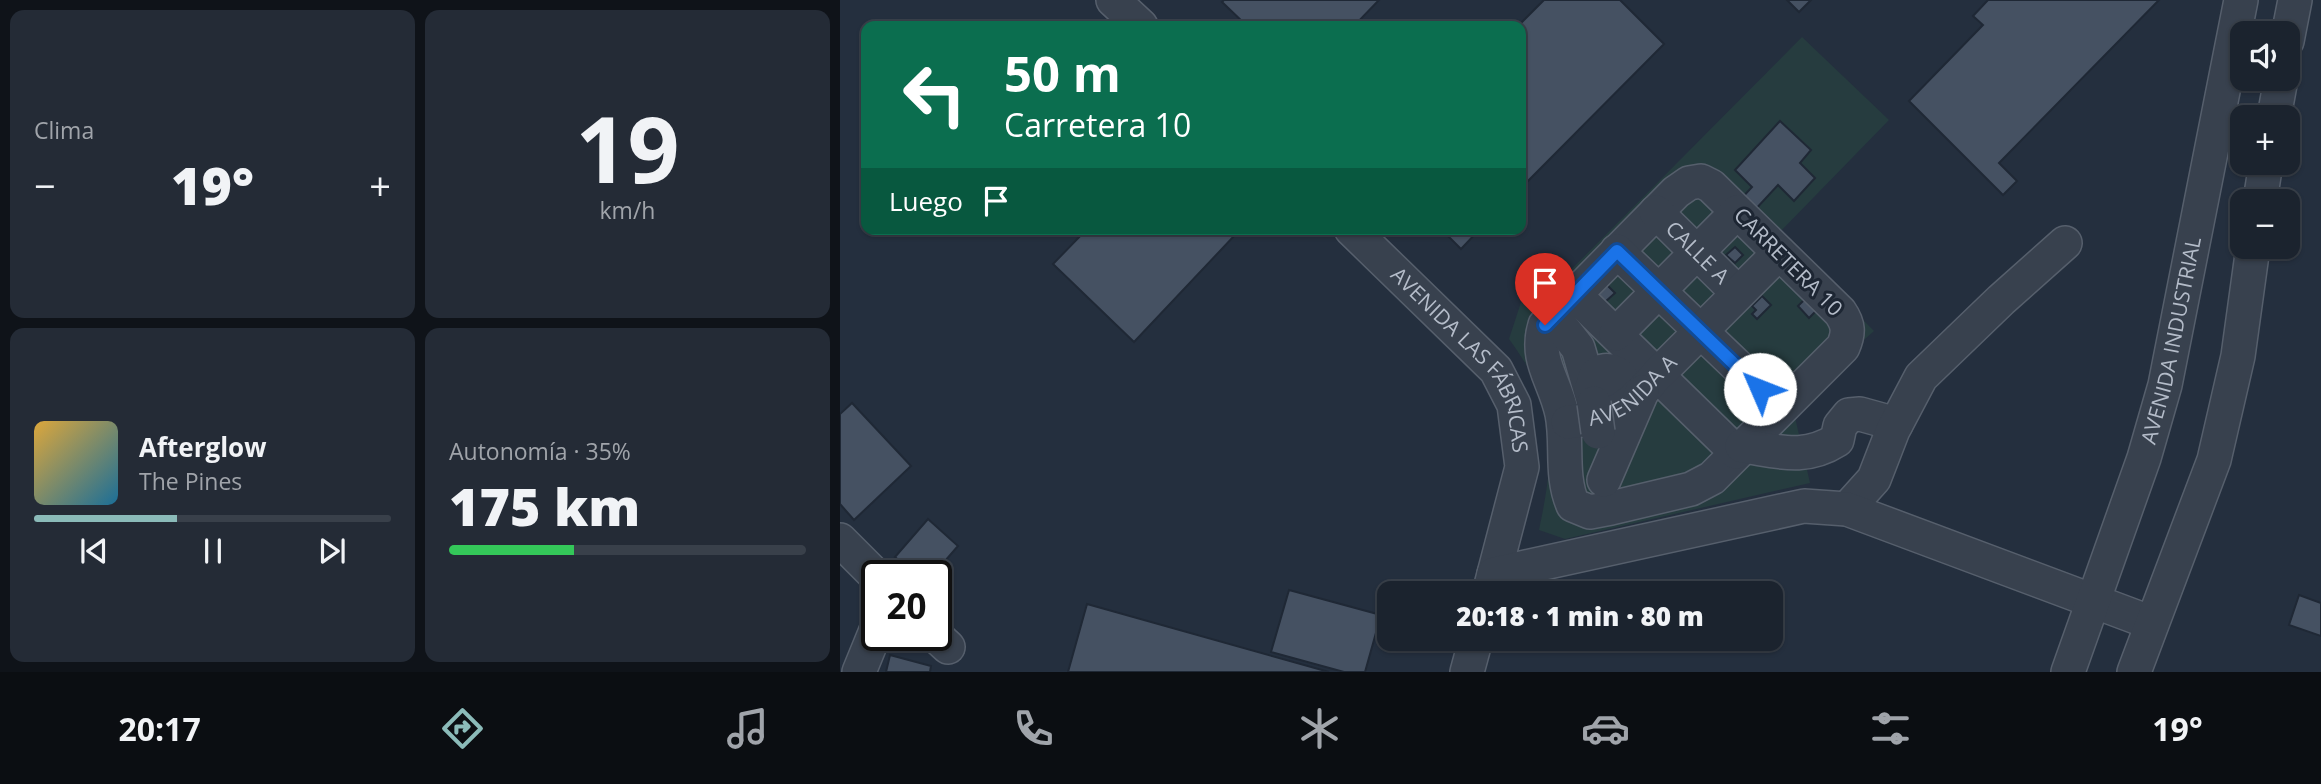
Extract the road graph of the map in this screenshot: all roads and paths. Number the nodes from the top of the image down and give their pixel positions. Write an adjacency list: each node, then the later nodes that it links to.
1 (1113, 0): 4 (street)
2 (2241, 0): 31 (street, AVENIDA INDUSTRIAL)
3 (2295, 0): 5 (street)
4 (1135, 21)
5 (2291, 21)
6 (1656, 212): 7 (street, CARRETERA 10); 10 (street, CARRETERA 10); 11 (street, CALLE A)
7 (1737, 212): 11 (street); 12 (street, CARRETERA 10)
8 (1357, 235): 29 (street, AVENIDA LAS FÁBRICAS)
9 (2064, 243): 23 (street)
10 (1617, 251): 14 (street); 16 (street, CARRETERA 10)
11 (1697, 252): 14 (street); 15 (street, CALLE A)
12 (1779, 253): 15 (street, AVENIDA A); 20 (street, CARRETERA 10)
13 (2251, 259): 32 (street)
14 (1658, 290): 17 (street); 18 (street)
15 (1737, 292): 17 (street, AVENIDA A)
16 (1564, 305): 18 (street); 21 (street); 22 (street, CARRETERA 10)
17 (1700, 331): 19 (street, AVENIDA A); 20 (street)
18 (1616, 334): 19 (street)
19 (1650, 383): 21 (street, AVENIDA A); 24 (street); 25 (street)
20 (1781, 408): 24 (street, CARRETERA 10)
21 (1596, 410): 22 (street, AVENIDA A); 25 (street)
22 (1563, 422): 25 (street, CARRETERA 10)
23 (1896, 424): 24 (street); 26 (street)
24 (1739, 449): 25 (street, CARRETERA 10)
25 (1608, 494)
26 (1847, 509): 30 (street); 31 (street)
27 (840, 540): 28 (street)
28 (861, 561)
29 (1492, 581)
30 (1503, 581)
31 (2095, 602): 32 (street); 37 (street, AVENIDA INDUSTRIAL)
32 (2152, 623): 38 (street)
33 (868, 651): 35 (street)
34 (1473, 651): 36 (street)
35 (859, 672)
36 (1467, 672)
37 (2068, 672)
38 (2134, 672)

